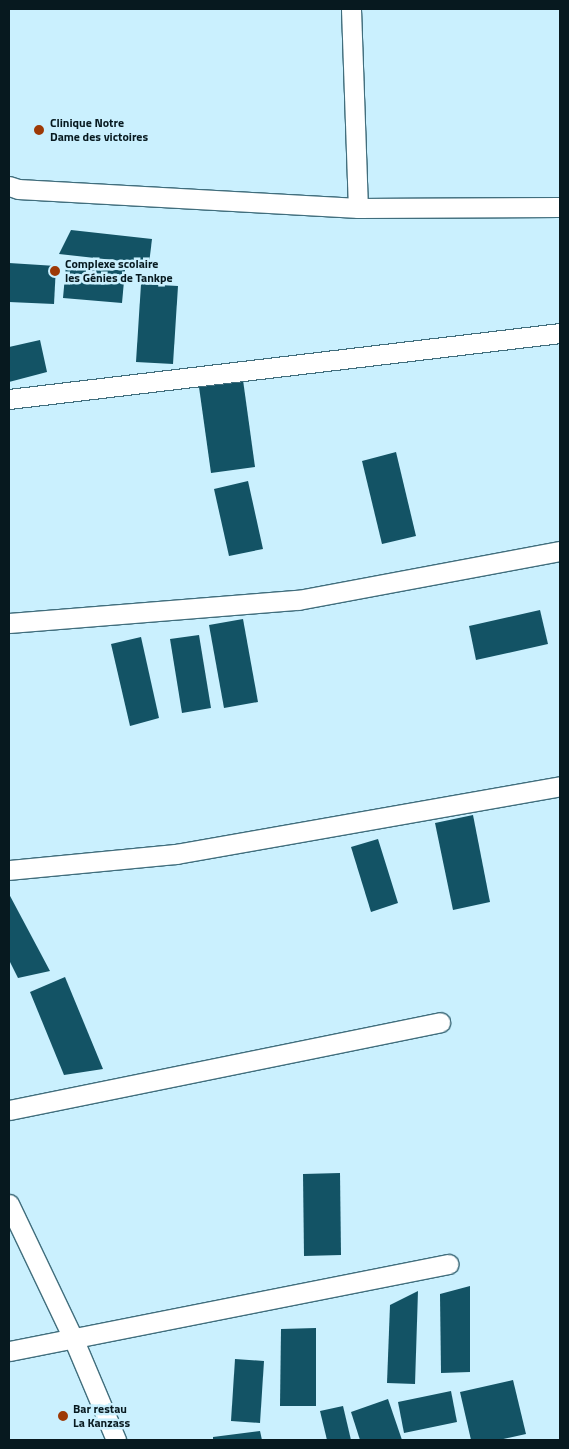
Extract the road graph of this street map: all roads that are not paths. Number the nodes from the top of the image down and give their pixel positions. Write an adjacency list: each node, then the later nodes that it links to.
1 (351, 9): 4 (street)
2 (9, 186): 4 (street)
3 (560, 207): 4 (street)
4 (358, 208)
5 (560, 334): 6 (street)
6 (9, 399)
7 (560, 551): 8 (street)
8 (9, 623)
9 (560, 786): 10 (street)
10 (9, 870)
11 (440, 1022): 12 (street)
12 (9, 1110)
13 (9, 1204): 15 (street)
14 (448, 1264): 15 (street)
15 (73, 1338): 16 (street); 17 (street)
16 (9, 1351)
17 (116, 1440)

